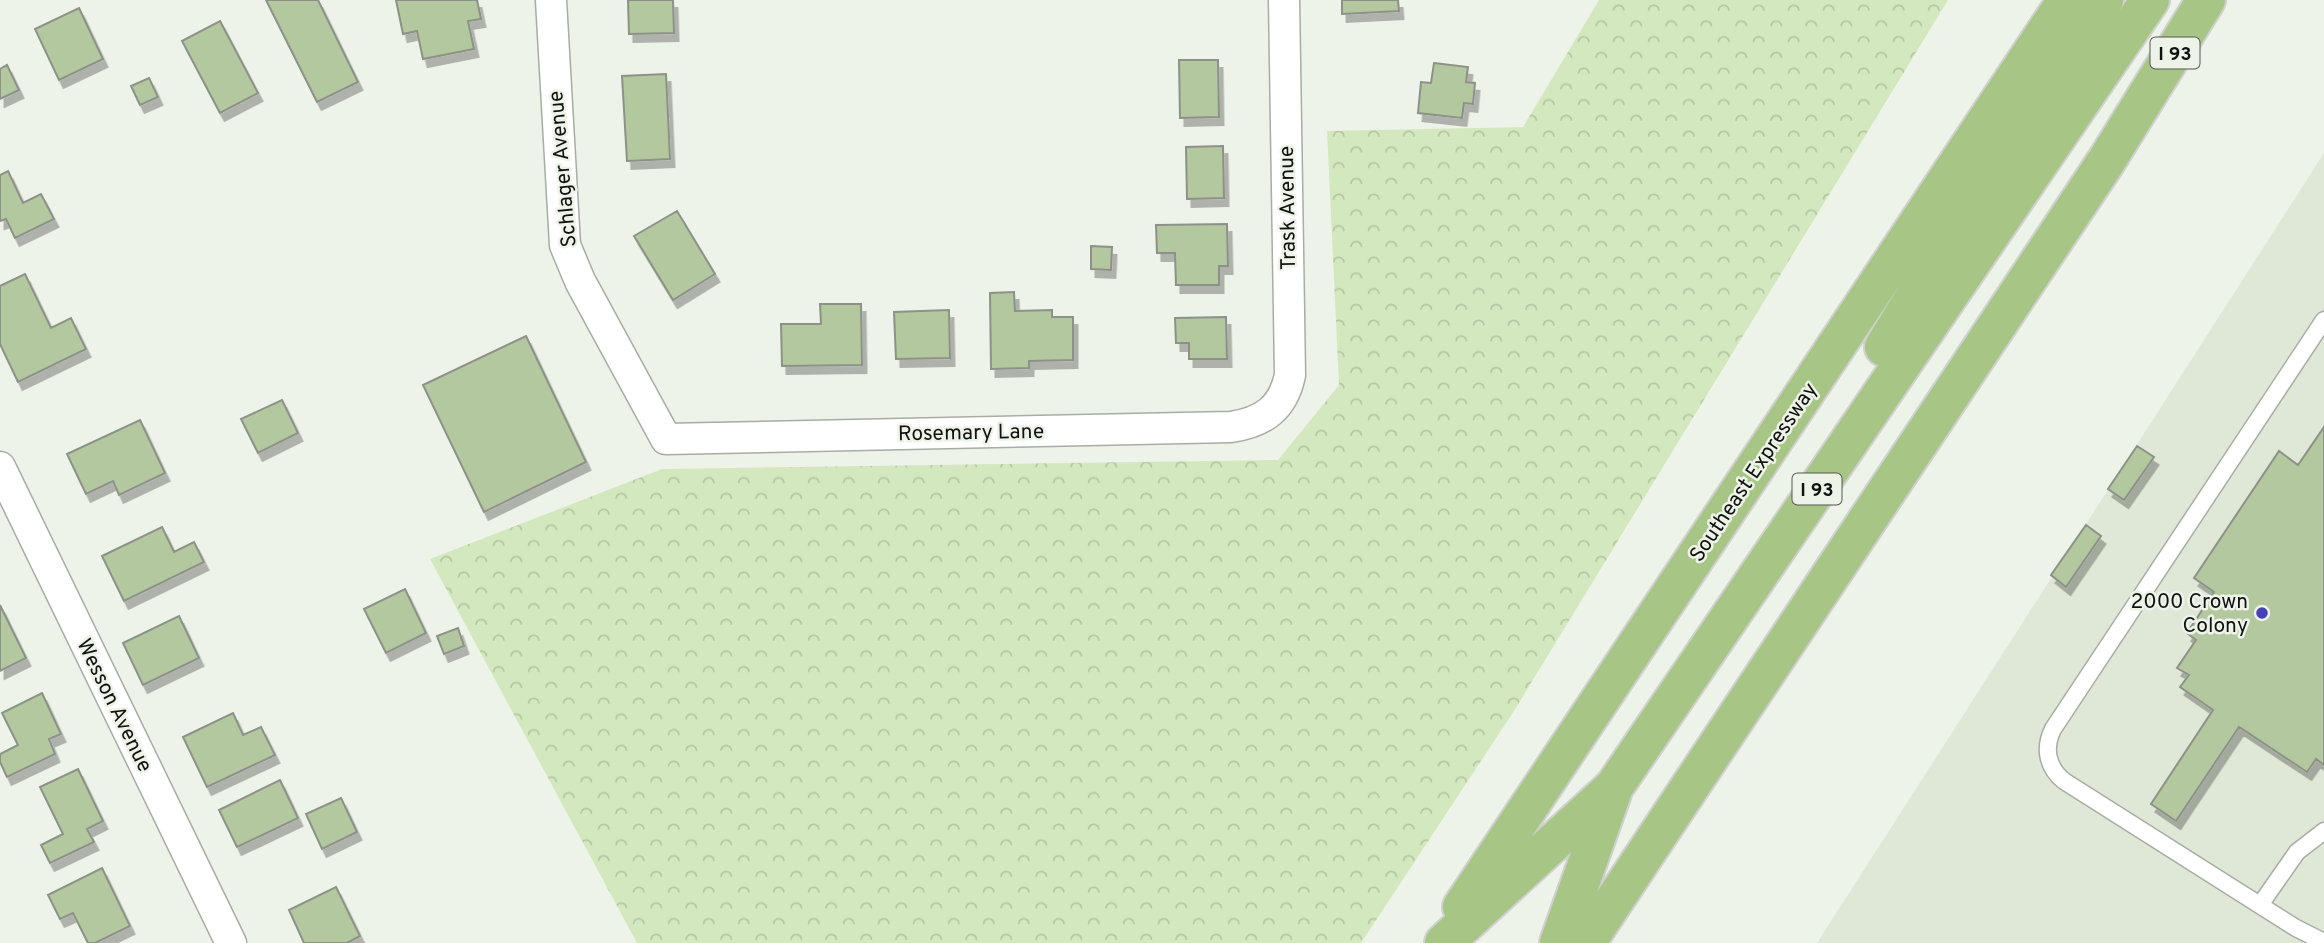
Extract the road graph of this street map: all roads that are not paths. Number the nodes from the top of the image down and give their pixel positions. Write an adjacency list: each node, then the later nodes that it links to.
1 (551, 0): 9 (street, Schlager Avenue)
2 (1284, 0): 8 (street, Trask Avenue)
3 (2067, 0): 16 (highway, Southeast Expressway)
4 (2104, 0): 11 (highway, I 93)
5 (2150, 0): 11 (highway, I 93)
6 (2206, 0): 19 (highway, I 93)
7 (2324, 320): 13 (lane)
8 (1271, 411): 9 (street, Rosemary Lane)
9 (666, 439)
10 (0, 467): 15 (street, Wesson Avenue)
11 (1614, 787): 17 (highway, I 93); 18 (highway, I 93)
12 (2324, 831): 13 (lane)
13 (2260, 905): 14 (lane)
14 (2324, 942)
15 (231, 943)
16 (1438, 943)
17 (1444, 943)
18 (1559, 943)
19 (1586, 943)

